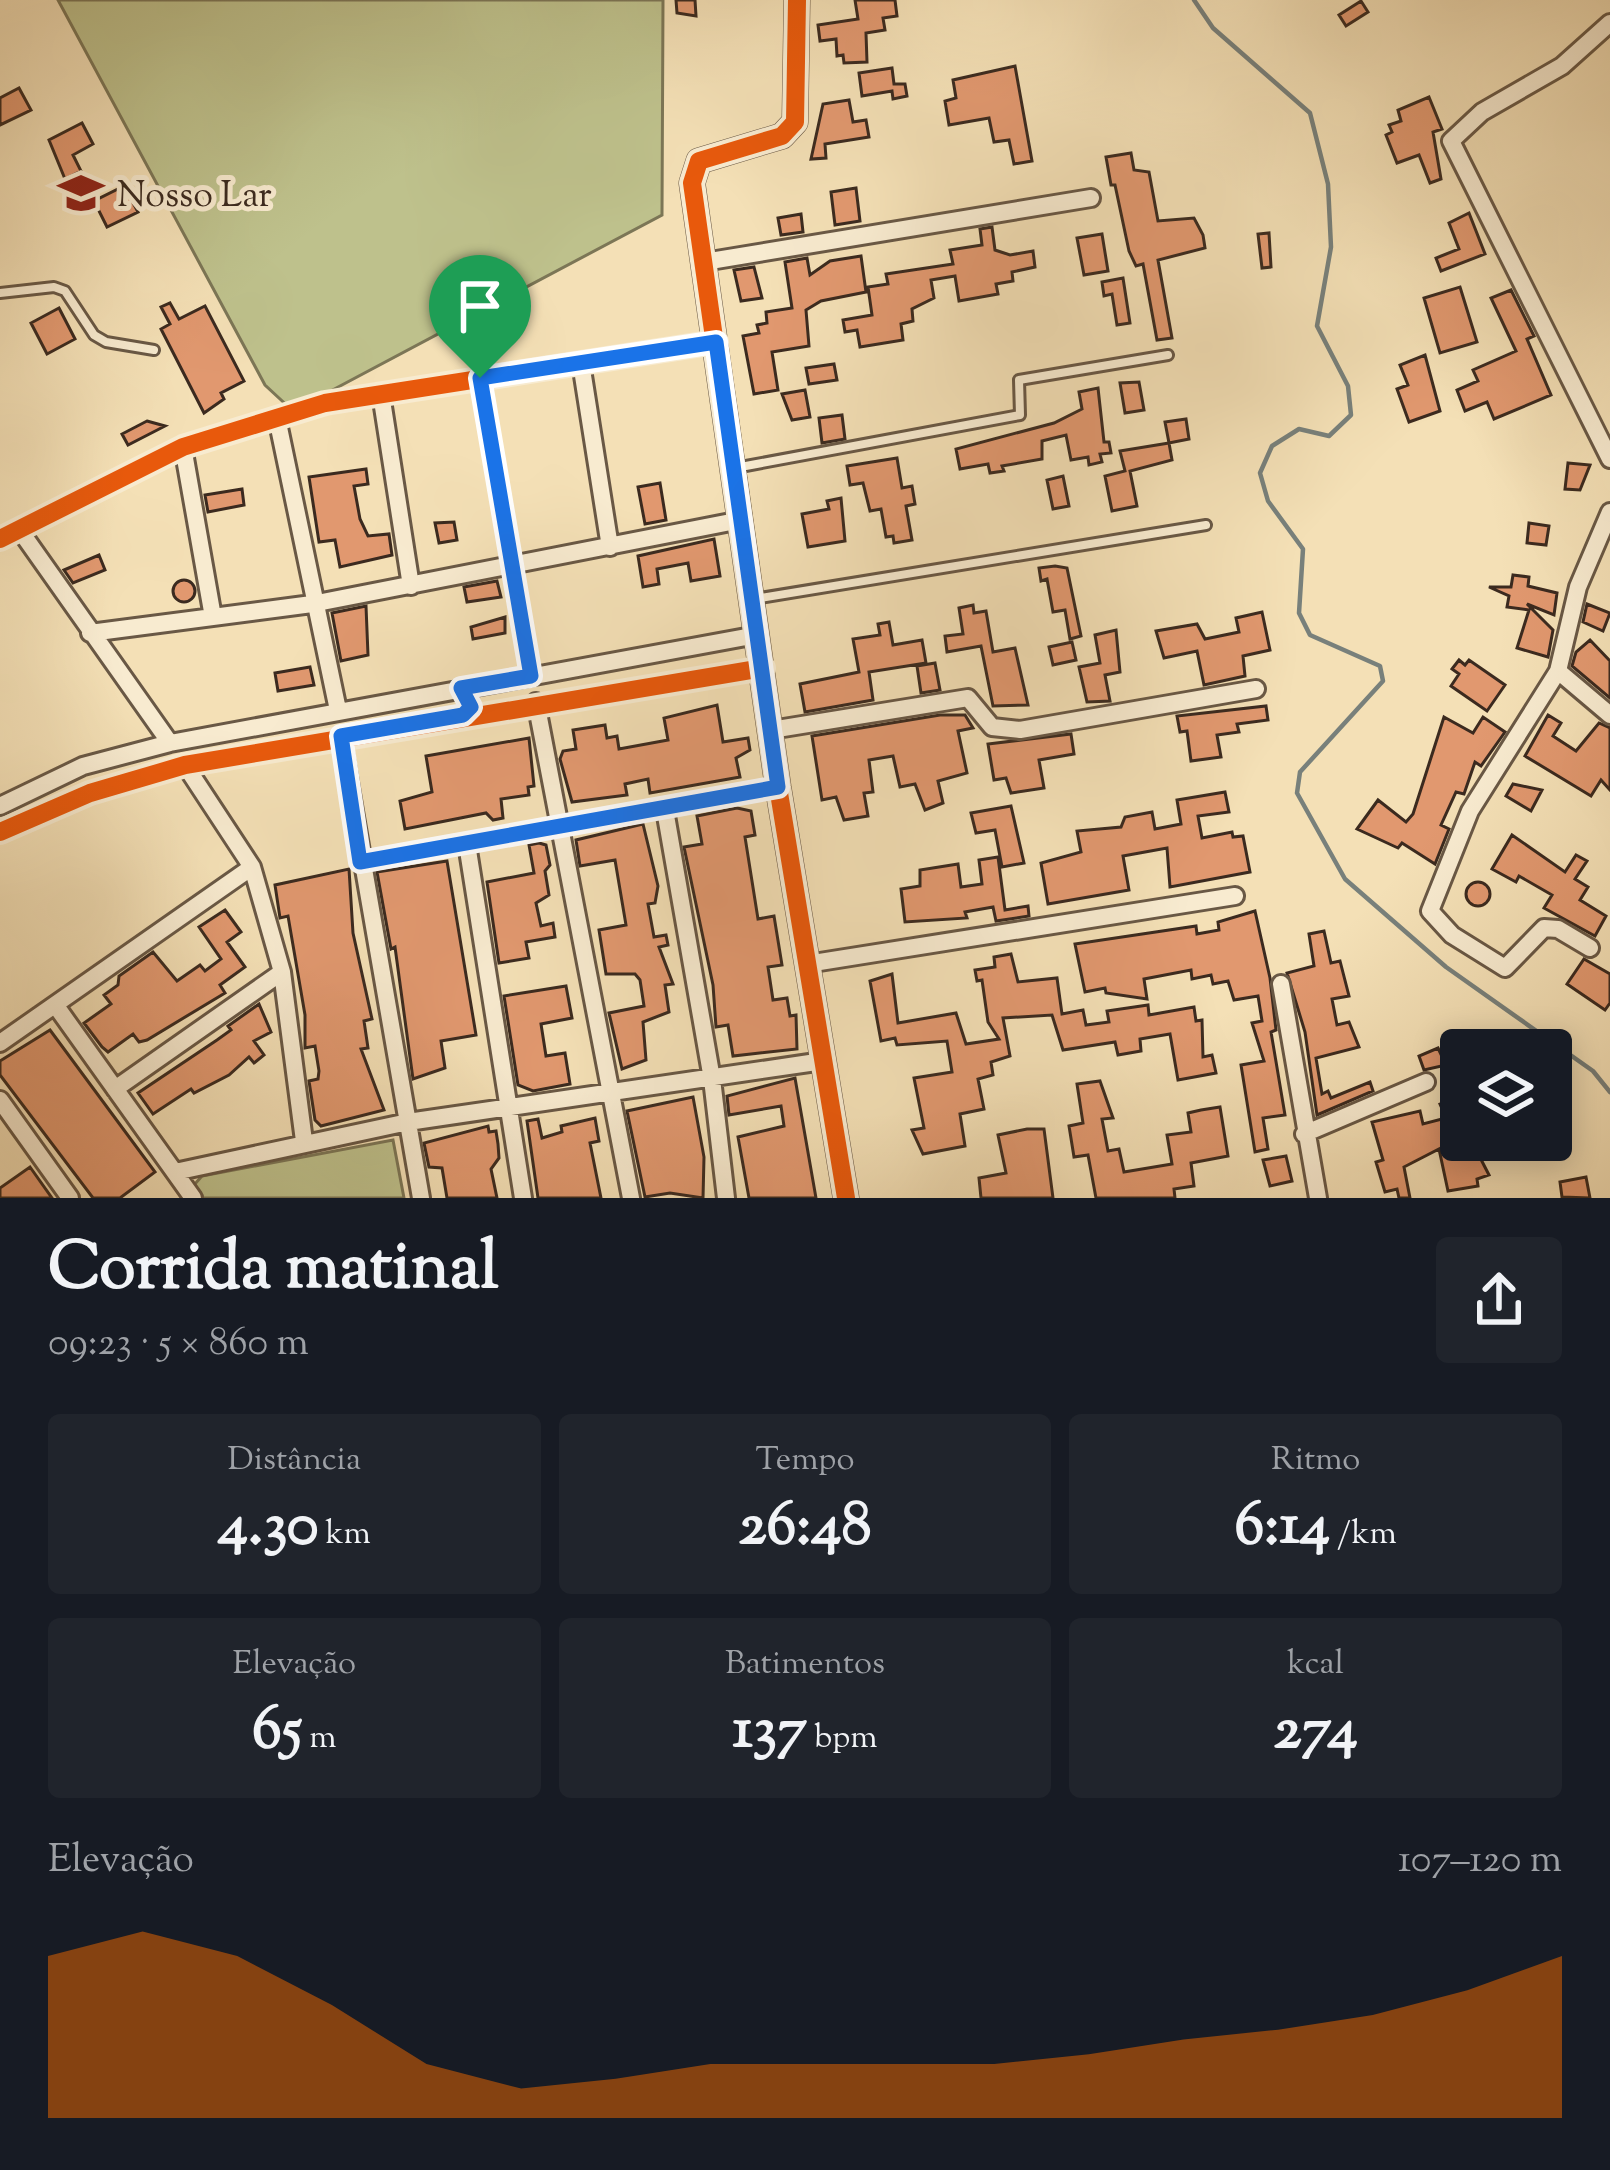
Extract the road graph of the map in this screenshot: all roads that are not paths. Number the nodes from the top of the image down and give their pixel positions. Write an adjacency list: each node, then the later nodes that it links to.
1 (797, 0): 4 (street)
2 (1610, 23): 14 (street)
3 (1091, 198): 4 (street)
4 (704, 262): 6 (street)
5 (0, 293): 7 (lane)
6 (716, 342): 9 (street); 15 (street)
7 (154, 350)
8 (1168, 355): 15 (lane)
9 (581, 362): 10 (street); 21 (street)
10 (480, 378): 11 (street); 22 (street)
11 (381, 394): 12 (street); 23 (street)
12 (277, 418): 13 (street); 25 (street)
13 (183, 447): 19 (street); 26 (street)
14 (1610, 459)
15 (734, 468): 17 (street)
16 (1610, 512): 30 (street)
17 (741, 520): 21 (street); 24 (street)
18 (1206, 525): 24 (lane)
19 (19, 529): 20 (street); 27 (street)
20 (0, 539)
21 (610, 547): 22 (street)
22 (516, 566): 23 (street); 31 (street)
23 (411, 586): 25 (street)
24 (752, 599): 28 (street)
25 (312, 604): 26 (street); 35 (street)
26 (213, 617): 27 (street)
27 (90, 633): 40 (street)
28 (757, 635): 29 (street); 31 (street)
29 (763, 668): 34 (street); 38 (street)
30 (1558, 671): 37 (street); 51 (street)
31 (531, 676): 32 (street)
32 (461, 688): 35 (street); 36 (street)
33 (1256, 689): 38 (street)
34 (536, 702): 36 (street); 45 (street)
35 (338, 710): 40 (street)
36 (463, 715): 39 (street)
37 (1610, 715)
38 (771, 730): 42 (street)
39 (341, 736): 41 (street); 48 (street)
40 (170, 743): 43 (street)
41 (185, 765): 46 (street); 49 (street)
42 (778, 787): 44 (street); 52 (street)
43 (0, 806)
44 (665, 810): 45 (street); 58 (street)
45 (562, 827): 47 (street); 61 (street)
46 (0, 832)
47 (467, 844): 48 (street); 63 (street)
48 (360, 862): 64 (street)
49 (252, 867): 53 (street); 55 (street)
50 (1235, 896): 52 (street)
51 (1590, 948)
52 (807, 964): 57 (street)
53 (282, 972): 60 (street); 66 (street)
54 (1281, 984): 65 (street)
55 (56, 1006): 56 (street); 60 (street)
56 (0, 1043)
57 (823, 1061): 58 (street); 74 (street)
58 (712, 1079): 61 (street); 73 (street)
59 (1426, 1082): 65 (street)
60 (115, 1089): 67 (street)
61 (611, 1092): 63 (street); 72 (street)
62 (0, 1100): 68 (street)
63 (508, 1112): 64 (street); 71 (street)
64 (409, 1122): 66 (street); 70 (street)
65 (1304, 1134): 75 (street)
66 (304, 1141): 67 (street)
67 (175, 1172): 69 (street)
68 (70, 1198)
69 (193, 1198)
70 (421, 1198)
71 (523, 1198)
72 (632, 1198)
73 (726, 1198)
74 (846, 1198)
75 (1318, 1198)

